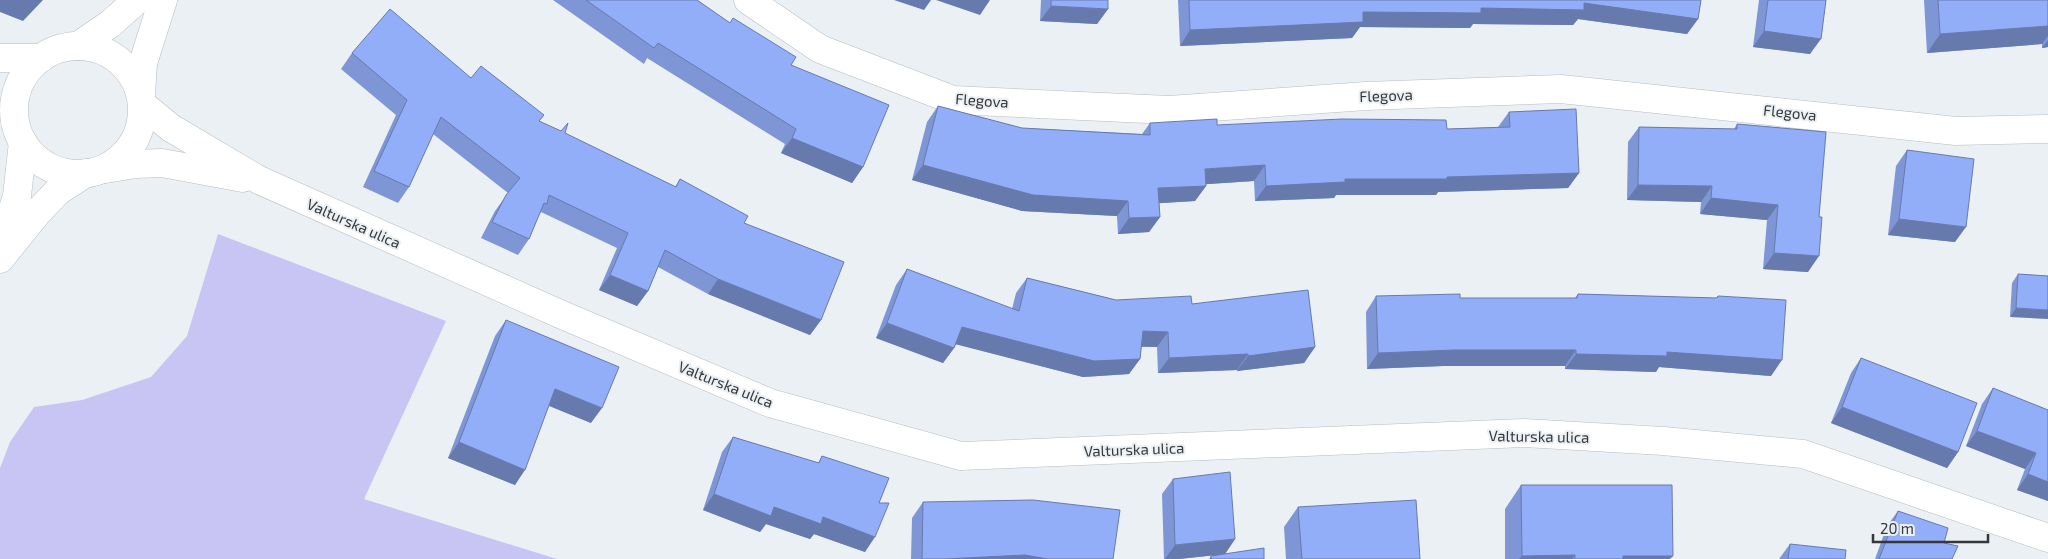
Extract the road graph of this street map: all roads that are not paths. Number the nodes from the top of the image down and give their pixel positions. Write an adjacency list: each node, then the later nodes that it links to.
1 (137, 0): 4 (street)
2 (163, 0): 7 (street)
3 (748, 0): 9 (street, Flegova)
4 (78, 46): 6 (street); 7 (street)
5 (0, 58): 6 (street)
6 (41, 58): 8 (street)
7 (142, 100): 10 (street); 11 (street, Valturska ulica)
8 (13, 127): 10 (street); 12 (street)
9 (2048, 129)
10 (96, 171): 11 (street, Valturska ulica); 13 (street)
11 (259, 180): 14 (street, Valturska ulica)
12 (0, 250)
13 (0, 259)
14 (2048, 538)

